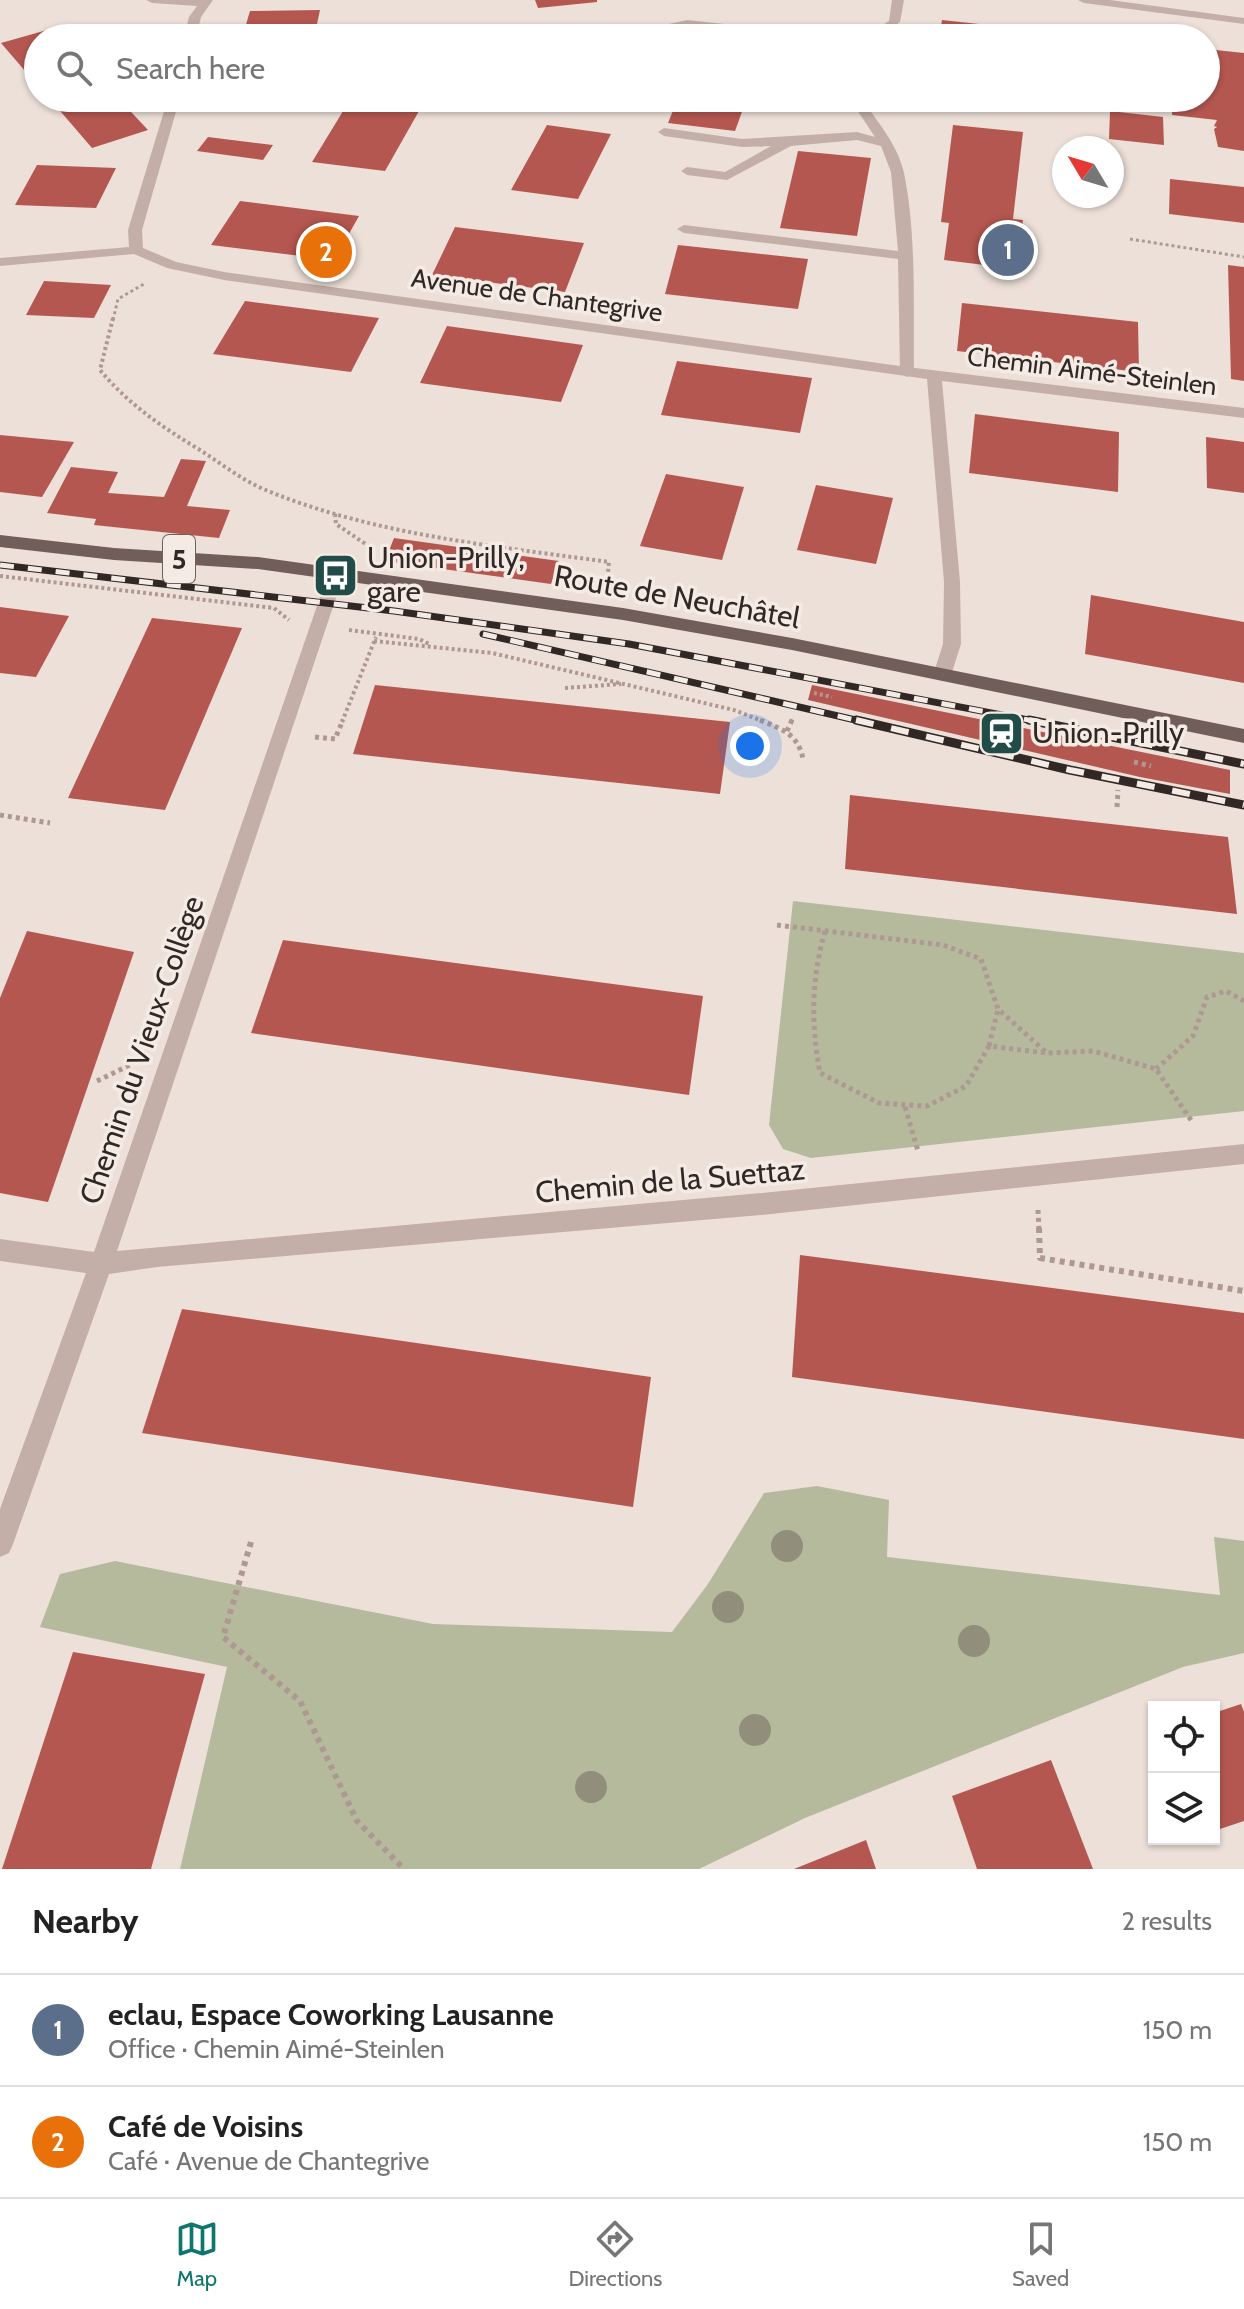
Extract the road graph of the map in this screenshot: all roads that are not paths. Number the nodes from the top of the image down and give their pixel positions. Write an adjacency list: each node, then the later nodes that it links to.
1 (152, 0): 4 (street)
2 (898, 0): 7 (street)
3 (1084, 0): 5 (street)
4 (205, 2): 6 (street)
5 (1244, 21)
6 (196, 24)
7 (891, 24)
8 (170, 112): 15 (street)
9 (864, 112): 12 (street)
10 (664, 132): 11 (street)
11 (788, 142): 12 (street); 13 (street)
12 (886, 144): 16 (street)
13 (687, 171)
14 (684, 229): 16 (street)
15 (136, 250): 17 (street); 18 (street, Avenue de Chantegrive)
16 (905, 256): 18 (street)
17 (0, 262)
18 (907, 372): 19 (street, Avenue de Chantegrive)
19 (934, 376): 20 (street, Chemin Aimé-Steinlen); 23 (street)
20 (1244, 413)
21 (0, 541): 22 (main road, Route de Neuchâtel / 5)
22 (336, 574): 23 (main road, Route de Neuchâtel / 5); 27 (street, Chemin du Vieux-Collège)
23 (942, 675): 24 (main road, Route de Neuchâtel / 5)
24 (1244, 736)
25 (1244, 1154): 27 (street, Chemin de la Suettaz)
26 (0, 1250): 27 (street, Chemin de la Suettaz)
27 (101, 1264): 28 (street, Chemin du Vieux-Collège)
28 (0, 1544)

